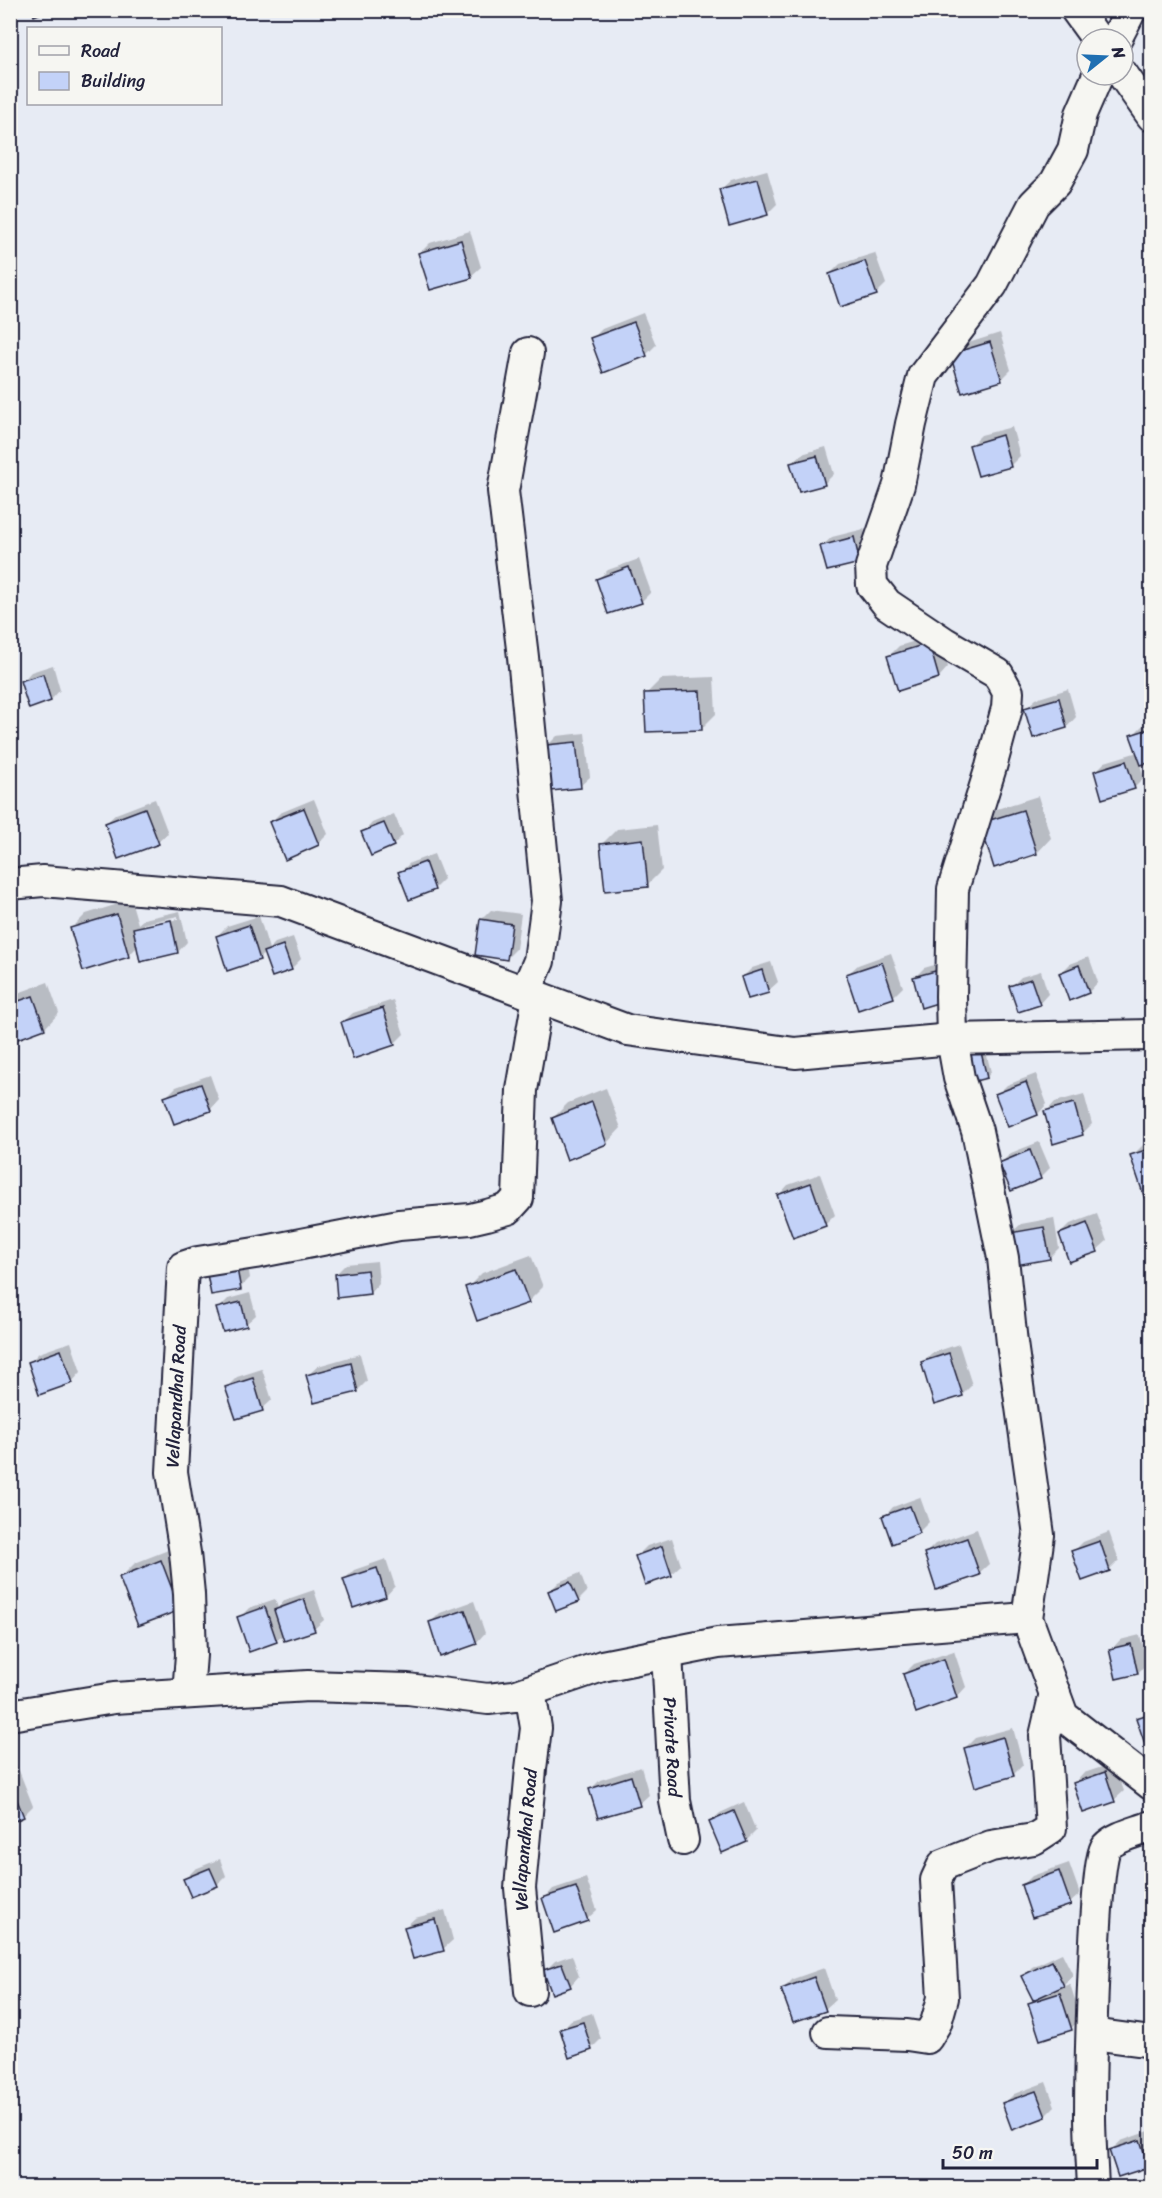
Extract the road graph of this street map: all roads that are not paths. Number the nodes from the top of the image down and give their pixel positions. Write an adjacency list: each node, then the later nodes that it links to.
1 (1076, 10): 3 (street)
2 (1131, 10): 4 (street)
3 (1088, 27)
4 (1122, 27)
5 (1093, 87): 12 (street)
6 (1131, 87): 7 (street)
7 (1152, 116)
8 (528, 353): 10 (street)
9 (10, 884): 10 (street)
10 (535, 995): 12 (street); 16 (street, Vellapandhal Road)
11 (1152, 1035): 12 (street)
12 (952, 1040): 13 (street)
13 (1027, 1618): 14 (street); 17 (street)
14 (667, 1653): 15 (street); 21 (street, Private Road)
15 (530, 1691): 16 (street); 22 (street, Vellapandhal Road)
16 (188, 1693): 18 (street)
17 (1055, 1693): 19 (street); 23 (street)
18 (10, 1715)
19 (1152, 1785)
20 (1152, 1826): 24 (street)
21 (682, 1840)
22 (530, 1991)
23 (828, 2032)
24 (1092, 2034): 25 (street); 26 (street)
25 (1152, 2042)
26 (1093, 2187)

